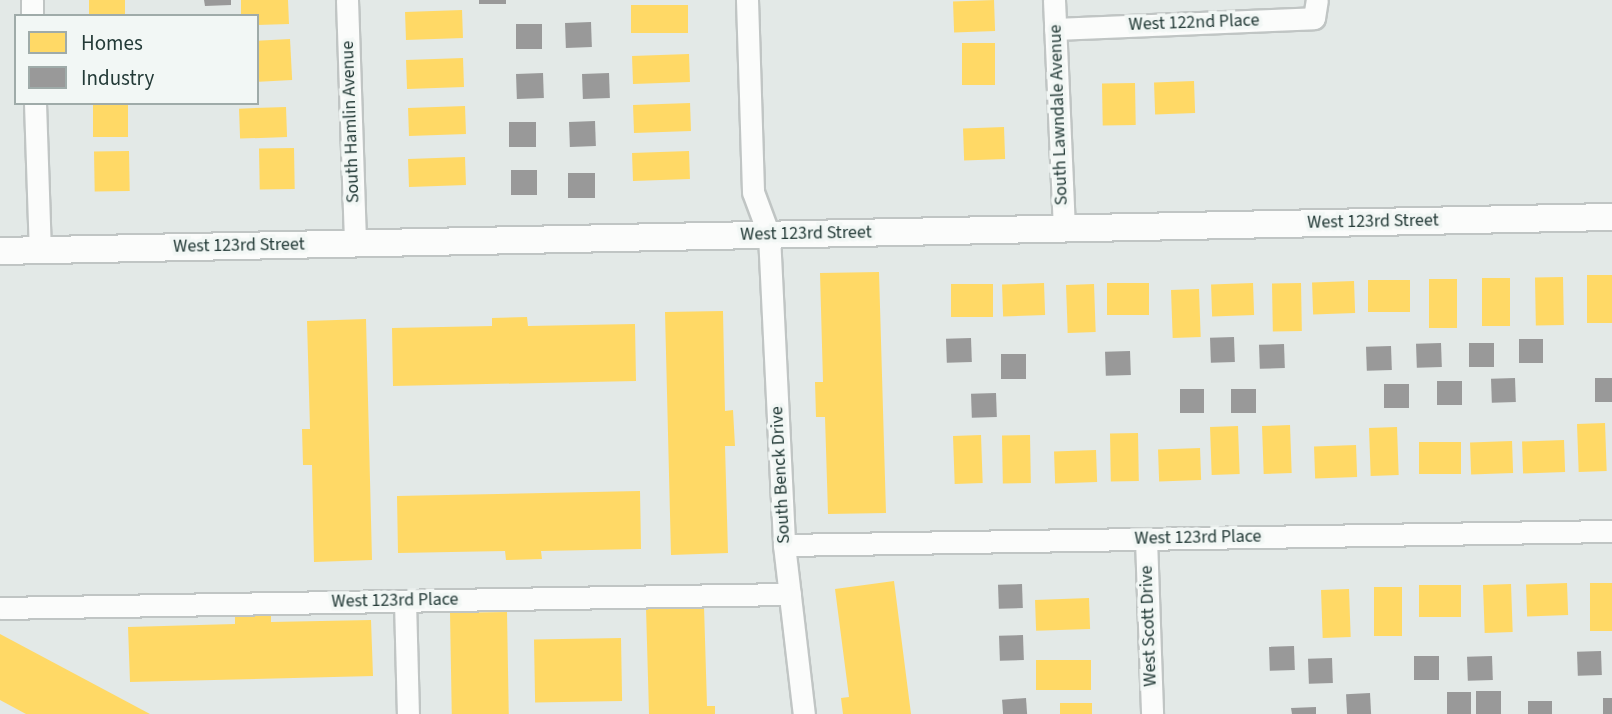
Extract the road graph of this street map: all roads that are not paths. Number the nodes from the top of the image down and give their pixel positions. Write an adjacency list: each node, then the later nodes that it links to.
1 (347, 0): 10 (street, South Hamlin Avenue)
2 (747, 0): 9 (street, South Benck Drive)
3 (1054, 0): 5 (street, South Lawndale Avenue)
4 (1317, 0): 5 (street, West 122nd Place)
5 (1055, 29): 8 (street, South Lawndale Avenue)
6 (35, 105): 12 (street)
7 (1612, 217): 8 (street, West 123rd Street)
8 (1064, 229): 9 (street, West 123rd Street)
9 (769, 235): 10 (street, West 123rd Street); 15 (street, South Benck Drive)
10 (355, 244): 12 (street, West 123rd Street)
11 (0, 251): 12 (street, West 123rd Street)
12 (40, 251)
13 (1612, 531): 14 (street, West 123rd Place)
14 (1146, 539): 15 (street, West 123rd Place); 21 (street, West Scott Drive)
15 (784, 545): 16 (street, South Benck Drive)
16 (790, 594): 17 (street, West 123rd Place); 20 (street, South Benck Drive)
17 (405, 601): 18 (street, West 123rd Place); 19 (street)
18 (0, 608)
19 (408, 714)
20 (804, 714)
21 (1152, 714)

